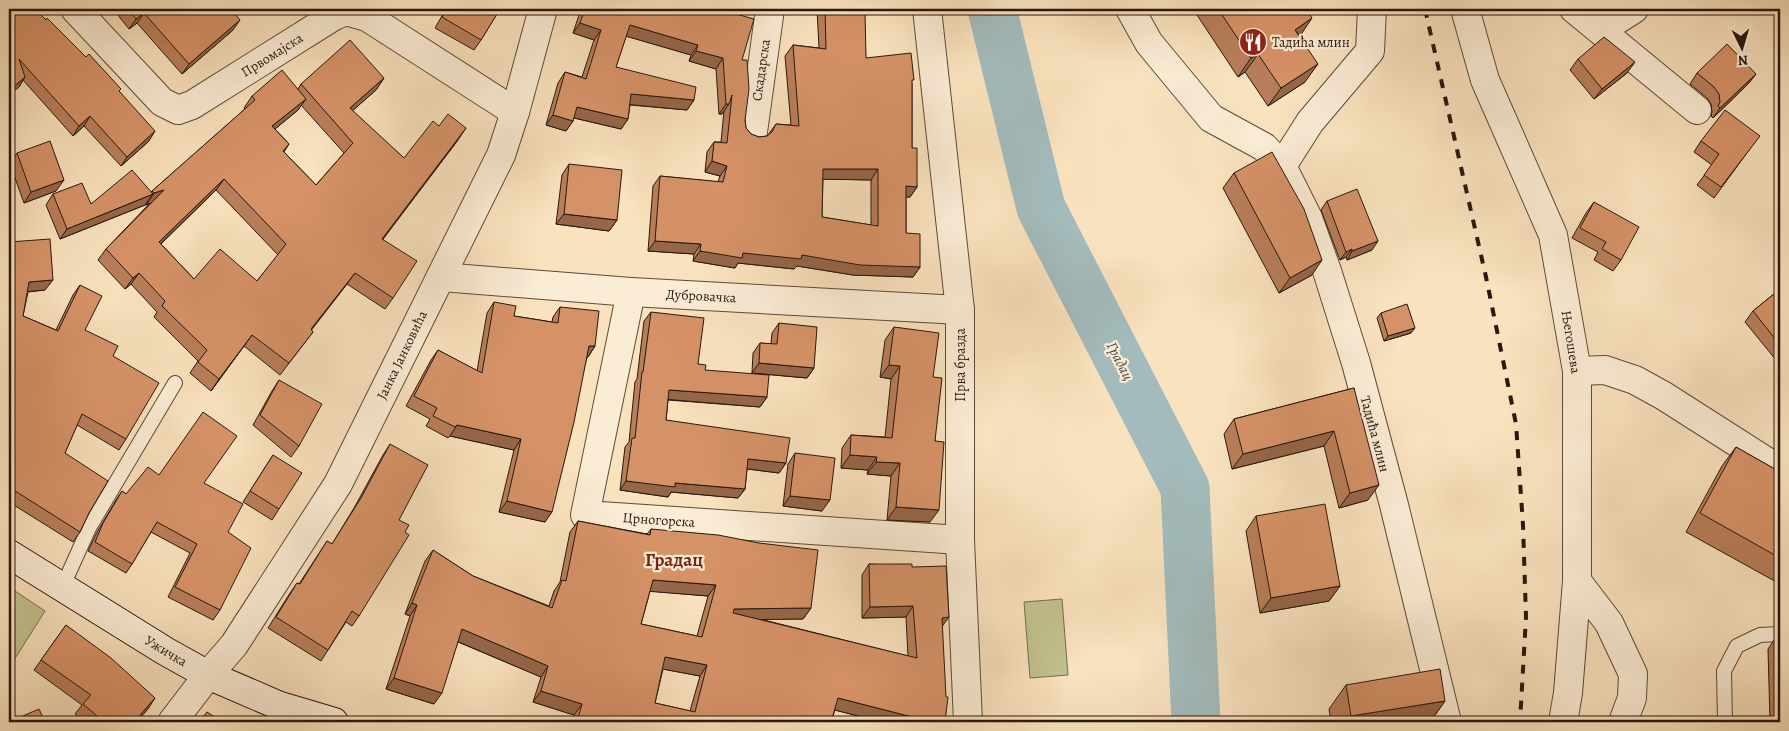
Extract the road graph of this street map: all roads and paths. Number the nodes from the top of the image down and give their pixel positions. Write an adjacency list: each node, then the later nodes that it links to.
1 (75, 9): 10 (street, Првомајска)
2 (543, 9): 13 (street, Јанка Јанковића)
3 (770, 9): 14 (street, Скадарска)
4 (927, 9): 18 (street, Прва бразда)
5 (1130, 9): 15 (street, Тадића млин)
6 (1372, 9): 15 (street)
7 (1465, 9): 19 (street, Његошева)
8 (1574, 9): 11 (street)
9 (1634, 9): 11 (street)
10 (389, 18): 13 (street, Првомајска)
11 (1601, 30): 12 (street)
12 (1697, 110)
13 (515, 112): 16 (street, Јанка Јанковића)
14 (753, 132)
15 (1282, 166): 32 (street, Тадића млин)
16 (441, 276): 17 (street, Дубровачка); 27 (street, Јанка Јанковића)
17 (631, 292): 18 (street, Дубровачка); 22 (street, Црногорска)
18 (960, 310): 22 (street, Прва бразда)
19 (1577, 371): 21 (street); 24 (street, Његошева)
20 (175, 383): 25 (lane)
21 (1780, 470)
22 (960, 540): 31 (street, Прва бразда)
23 (9, 554): 25 (street, Ужичка)
24 (1576, 581): 33 (street, Његошева); 34 (street)
25 (62, 588): 27 (street, Ужичка)
26 (1780, 634): 35 (lane)
27 (208, 675): 28 (street, Ужичка); 29 (street, Јанка Јанковића)
28 (278, 714): 30 (street, Ужичка)
29 (172, 722)
30 (334, 722)
31 (968, 722)
32 (1447, 722)
33 (1563, 722)
34 (1623, 722)
35 (1725, 722)

